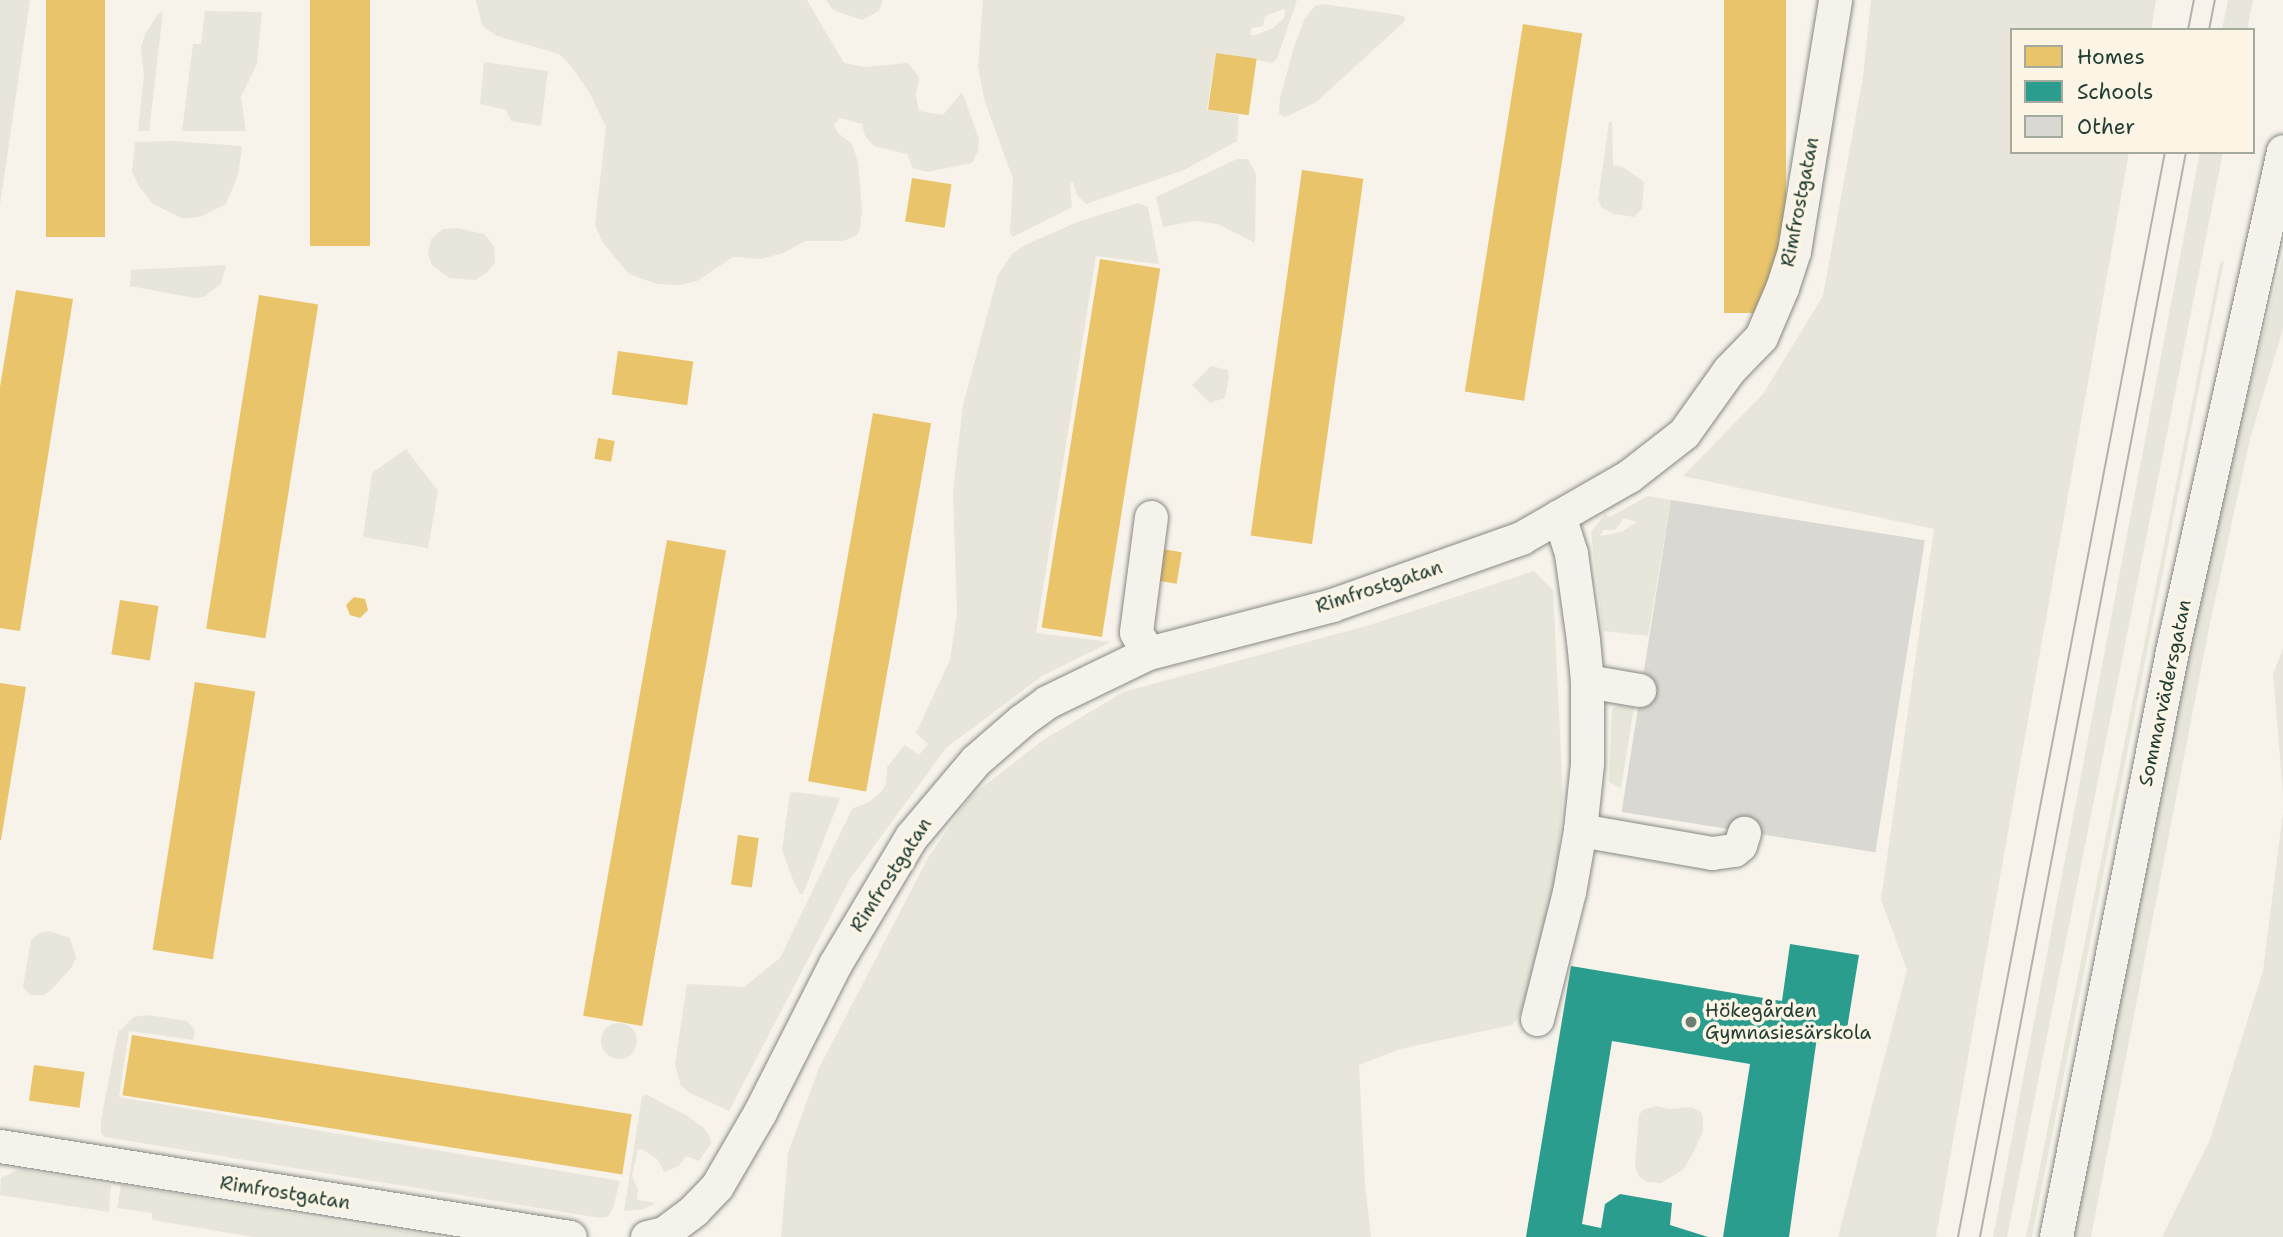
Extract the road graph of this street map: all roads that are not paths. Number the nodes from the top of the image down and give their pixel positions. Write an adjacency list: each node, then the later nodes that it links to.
1 (1835, 0): 3 (street, Rimfrostgatan)
2 (2283, 150): 14 (street, Sommarvädersgatan)
3 (1559, 516): 5 (street, Rimfrostgatan); 6 (street)
4 (1151, 517): 5 (street)
5 (1148, 653): 13 (street, Rimfrostgatan)
6 (1587, 681): 7 (street); 8 (street)
7 (1640, 690)
8 (1580, 830): 9 (street); 10 (street)
9 (1744, 833)
10 (1537, 1019)
11 (0, 1146): 12 (street, Rimfrostgatan)
12 (570, 1237)
13 (647, 1237)
14 (2056, 1237)

